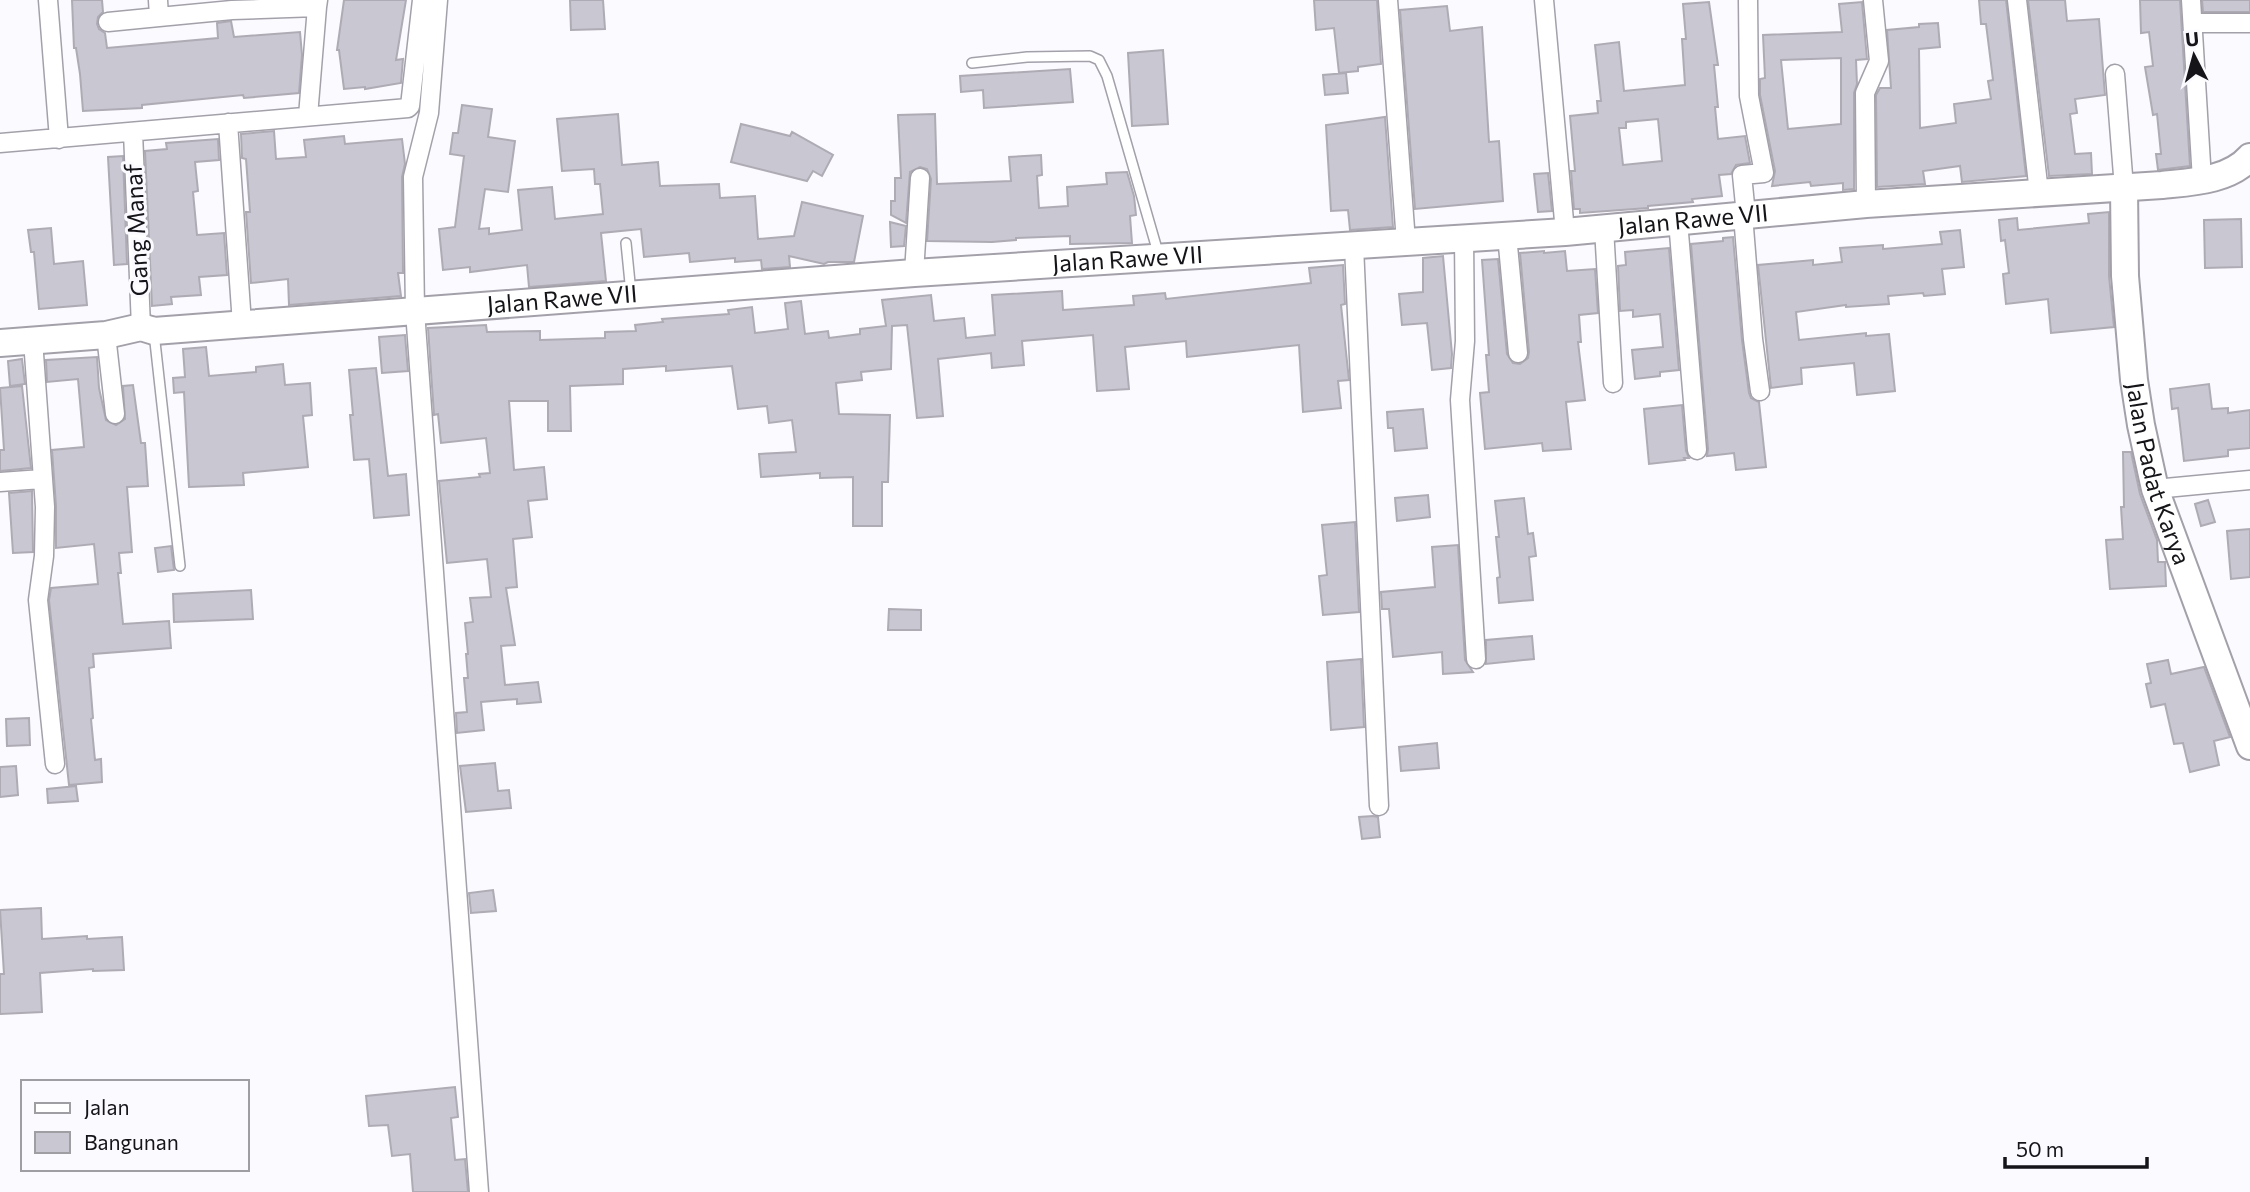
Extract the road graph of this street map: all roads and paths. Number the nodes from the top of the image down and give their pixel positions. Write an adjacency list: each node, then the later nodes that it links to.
1 (48, 0): 21 (street)
2 (422, 0): 18 (street)
3 (438, 0): 41 (street)
4 (1388, 0): 35 (street)
5 (1544, 0): 32 (street)
6 (1748, 0): 29 (street)
7 (1873, 0): 28 (street)
8 (2017, 0): 27 (street)
9 (2190, 0): 14 (street)
10 (318, 3): 11 (street); 18 (street)
11 (259, 5): 12 (street)
12 (159, 8): 13 (street)
13 (108, 22)
14 (2193, 23): 15 (street); 25 (street)
15 (2250, 23)
16 (972, 63): 38 (lane)
17 (2115, 74): 26 (street)
18 (308, 116): 19 (street)
19 (228, 123): 20 (street); 42 (street)
20 (133, 132): 21 (street); 43 (street, Gang Manaf)
21 (59, 139): 22 (street)
22 (0, 143)
23 (2250, 157): 25 (main road, Jalan Rawe VII)
24 (920, 178): 39 (street)
25 (2202, 180): 26 (main road, Jalan Rawe VII)
26 (2124, 188): 27 (main road, Jalan Rawe VII); 55 (main road, Jalan Padat Karya)
27 (2039, 193): 28 (main road, Jalan Rawe VII)
28 (1866, 204): 29 (main road, Jalan Rawe VII)
29 (1745, 215): 30 (main road, Jalan Rawe VII); 49 (street)
30 (1678, 221): 31 (main road, Jalan Rawe VII); 51 (street)
31 (1604, 228): 32 (main road, Jalan Rawe VII); 48 (street)
32 (1565, 232): 33 (main road, Jalan Rawe VII)
33 (1507, 235): 34 (main road, Jalan Rawe VII); 47 (street)
34 (1464, 237): 35 (main road, Jalan Rawe VII); 57 (street)
35 (1406, 242): 37 (main road, Jalan Rawe VII)
36 (626, 243): 40 (lane)
37 (1354, 246): 38 (main road, Jalan Rawe VII); 60 (street)
38 (1160, 258): 39 (main road, Jalan Rawe VII)
39 (914, 273): 40 (main road, Jalan Rawe VII)
40 (631, 294): 41 (main road, Jalan Rawe VII)
41 (415, 311): 42 (main road, Jalan Rawe VII); 61 (street)
42 (242, 324): 43 (main road, Jalan Rawe VII)
43 (148, 329): 44 (main road, Jalan Rawe VII); 56 (lane)
44 (106, 335): 45 (main road, Jalan Rawe VII); 50 (street)
45 (33, 341): 46 (main road, Jalan Rawe VII); 52 (street)
46 (0, 343)
47 (1518, 353)
48 (1613, 383)
49 (1760, 391)
50 (115, 414)
51 (1697, 450)
52 (42, 479): 54 (street); 59 (street)
53 (2250, 480): 55 (street)
54 (0, 482)
55 (2155, 489): 58 (main road, Jalan Padat Karya)
56 (180, 566)
57 (1476, 659)
58 (2250, 746)
59 (55, 764)
60 (1380, 806)
61 (479, 1192)

